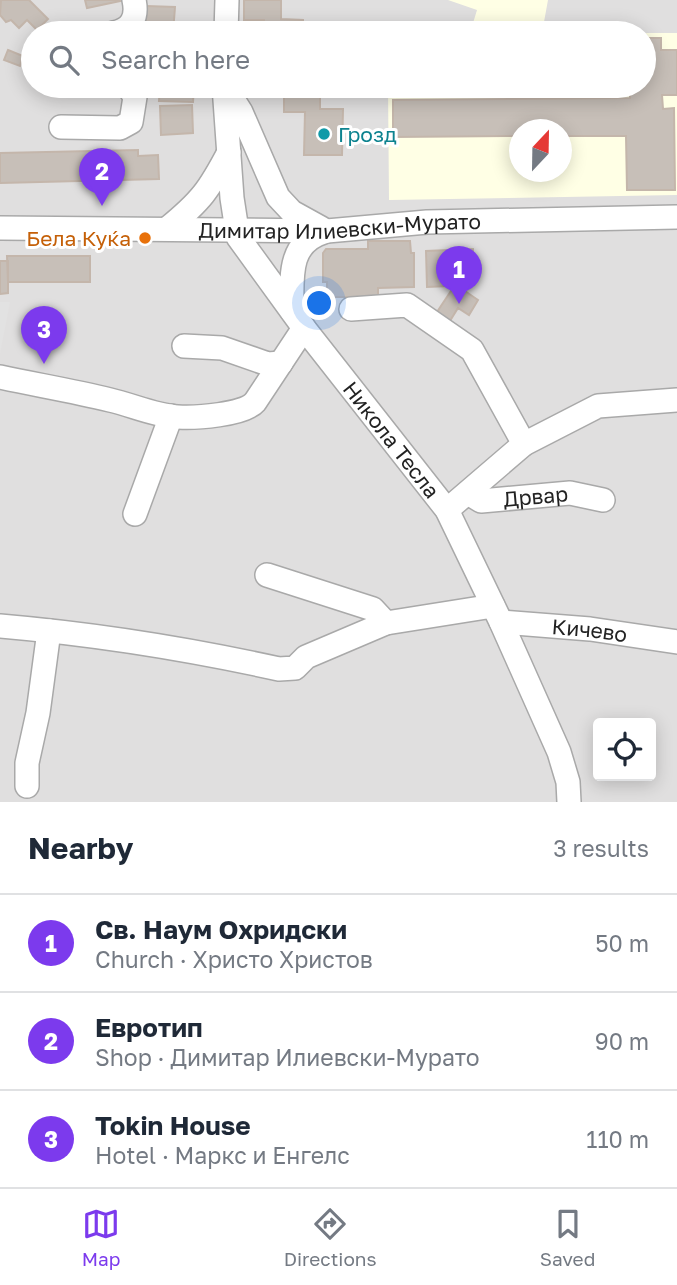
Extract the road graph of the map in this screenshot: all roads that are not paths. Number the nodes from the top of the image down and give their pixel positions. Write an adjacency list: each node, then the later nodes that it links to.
1 (134, 0): 3 (street)
2 (227, 0): 4 (street)
3 (132, 21)
4 (226, 21)
5 (135, 98): 8 (street)
6 (225, 98): 9 (street, Никола Тесла)
7 (232, 98): 14 (street)
8 (61, 127)
9 (229, 152): 12 (street); 13 (street, Никола Тесла)
10 (677, 217): 14 (street, Димитар Илиевски-Мурато)
11 (0, 228): 12 (street, Димитар Илиевски-Мурато)
12 (168, 228): 13 (street, Димитар Илиевски-Мурато)
13 (235, 229): 14 (street, Димитар Илиевски-Мурато); 16 (street, Никола Тесла)
14 (327, 231): 16 (street)
15 (351, 309): 22 (street)
16 (298, 320): 18 (street); 25 (street, Никола Тесла)
17 (184, 346): 18 (street)
18 (281, 363): 21 (street)
19 (0, 377): 21 (street)
20 (677, 400): 22 (street)
21 (171, 416): 26 (street)
22 (524, 444): 23 (street)
23 (468, 493): 24 (street, Дрвар); 25 (street)
24 (603, 500)
25 (447, 510): 28 (street, Никола Тесла)
26 (135, 514)
27 (267, 575): 29 (street)
28 (497, 614): 29 (street, Кичево); 32 (street, Кичево); 34 (street, Никола Тесла)
29 (386, 623): 31 (street, Кичево)
30 (0, 626): 31 (street, Кичево)
31 (49, 631): 33 (street)
32 (677, 642)
33 (27, 786)
34 (569, 802)

